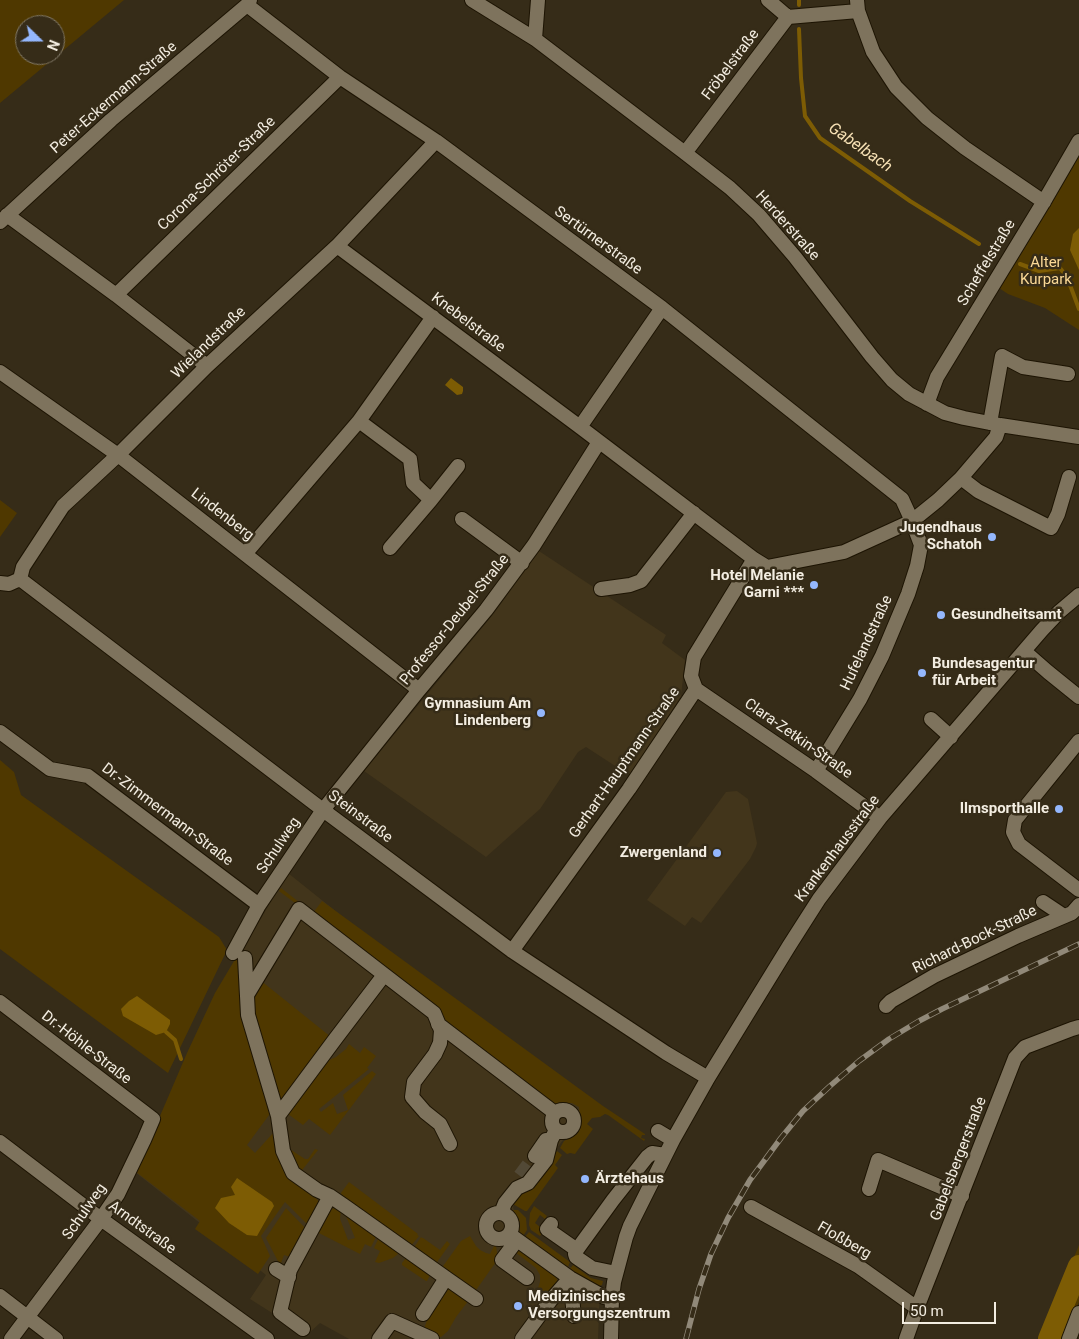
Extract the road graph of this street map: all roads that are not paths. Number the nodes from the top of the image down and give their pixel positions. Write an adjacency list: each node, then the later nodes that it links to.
1 (472, 0): 7 (street, Herderstraße)
2 (538, 0): 7 (street)
3 (768, 0): 6 (street)
4 (249, 2): 8 (street, Sertürnerstraße); 13 (street, Peter-Eckermann-Straße)
5 (858, 6): 6 (street); 12 (street)
6 (788, 17): 11 (street, Fröbelstraße)
7 (535, 39): 11 (street, Herderstraße)
8 (340, 77): 10 (street, Sertürnerstraße); 15 (street, Corona-Schröter-Straße)
9 (1079, 141): 12 (street, Scheffelstraße)
10 (436, 142): 14 (street, Wielandstraße); 16 (street, Sertürnerstraße)
11 (685, 153): 21 (street, Herderstraße)
12 (1044, 202): 21 (street, Scheffelstraße)
13 (3, 218): 15 (street)
14 (337, 246): 17 (street, Knebelstraße); 18 (street, Wielandstraße)
15 (116, 295): 18 (street)
16 (662, 308): 24 (street); 34 (street, Sertürnerstraße)
17 (433, 317): 22 (street); 24 (street, Knebelstraße)
18 (207, 366): 27 (street, Wielandstraße)
19 (0, 372): 27 (street, Lindenberg)
20 (1068, 374): 23 (street)
21 (927, 404): 23 (street, Herderstraße)
22 (359, 422): 31 (street); 36 (street)
23 (995, 424): 25 (street, Herderstraße); 29 (street)
24 (580, 427): 26 (street, Knebelstraße)
25 (1079, 437)
26 (599, 442): 32 (street, Knebelstraße); 38 (street, Professor-Deubel-Straße)
27 (118, 455): 36 (street, Lindenberg); 39 (street, Wielandstraße)
28 (458, 466): 31 (street)
29 (960, 478): 30 (street); 34 (street)
30 (1068, 478)
31 (431, 500): 35 (street)
32 (694, 513): 37 (street, Knebelstraße); 41 (street)
33 (462, 519): 38 (street)
34 (912, 521): 37 (street); 51 (street, Hufelandstraße)
35 (390, 548)
36 (245, 554): 45 (street, Lindenberg)
37 (754, 559): 44 (street, Gerhart-Hauptmann-Straße)
38 (522, 563): 45 (street, Professor-Deubel-Straße)
39 (20, 579): 40 (street); 52 (street, Steinstraße)
40 (0, 583)
41 (601, 589)
42 (1079, 595): 43 (street, Krankenhausstraße)
43 (1024, 651): 46 (street); 49 (street, Krankenhausstraße)
44 (696, 688): 51 (street, Clara-Zetkin-Straße); 59 (street, Gerhart-Hauptmann-Straße)
45 (419, 690): 52 (street, Professor-Deubel-Straße)
46 (1079, 697)
47 (931, 720): 49 (street)
48 (0, 732): 56 (street, Dr.-Zimmermann-Straße)
49 (951, 737): 53 (street, Krankenhausstraße)
50 (1079, 741): 54 (street)
51 (816, 771): 53 (street, Clara-Zetkin-Straße)
52 (323, 810): 56 (street, Schulweg); 59 (street, Steinstraße)
53 (880, 818): 66 (street, Krankenhausstraße)
54 (1079, 890)
55 (1043, 902): 58 (street)
56 (259, 905): 61 (street, Schulweg)
57 (1079, 905): 58 (street, Richard-Bock-Straße)
58 (1064, 916): 63 (street, Richard-Bock-Straße)
59 (512, 951): 66 (street, Steinstraße)
60 (384, 975): 61 (street); 64 (street); 68 (street)
61 (246, 995): 68 (street)
62 (0, 1002): 69 (street, Dr.-Höhle-Straße)
63 (886, 1006)
64 (438, 1024): 67 (street); 74 (street)
65 (1079, 1028): 79 (street, Gabelsbergerstraße)
66 (708, 1078): 72 (street, Krankenhausstraße)
67 (555, 1113): 71 (street); 71 (street)
68 (278, 1116): 78 (street)
69 (153, 1119): 82 (street, Schulweg)
70 (658, 1131): 72 (street)
71 (554, 1135): 76 (street); 81 (street)
72 (673, 1140): 75 (street, Krankenhausstraße)
73 (0, 1142): 82 (street, Arndtstraße)
74 (450, 1144)
75 (665, 1155): 85 (street); 87 (street, Krankenhausstraße)
76 (535, 1156)
77 (869, 1189): 79 (street)
78 (330, 1196): 88 (street); 89 (street)
79 (962, 1196): 95 (street, Gabelsbergerstraße)
80 (751, 1206): 95 (street, Floßberg)
81 (501, 1213): 84 (street); 84 (street)
82 (101, 1219): 98 (street, Schulweg); 103 (street, Arndtstraße)
83 (551, 1224): 85 (street)
84 (513, 1237): 90 (street); 91 (street)
85 (577, 1250): 87 (street)
86 (276, 1269): 88 (street)
87 (616, 1273): 93 (street, Krankenhausstraße)
88 (289, 1277): 100 (street)
89 (446, 1278): 94 (street); 99 (street)
90 (527, 1278)
91 (570, 1278): 93 (street); 97 (street); 106 (street)
92 (0, 1296): 98 (street)
93 (612, 1298): 107 (street, Krankenhausstraße)
94 (476, 1299)
95 (917, 1308): 108 (street, Gabelsbergerstraße)
96 (1079, 1313): 109 (street)
97 (574, 1316)
98 (27, 1318): 101 (street, Schulweg); 102 (street)
99 (419, 1322): 104 (street); 105 (street)
100 (304, 1329)
101 (11, 1339)
102 (56, 1339)
103 (267, 1339)
104 (379, 1339)
105 (432, 1339)
106 (522, 1339)
107 (611, 1339)
108 (906, 1339)
109 (1069, 1339)

